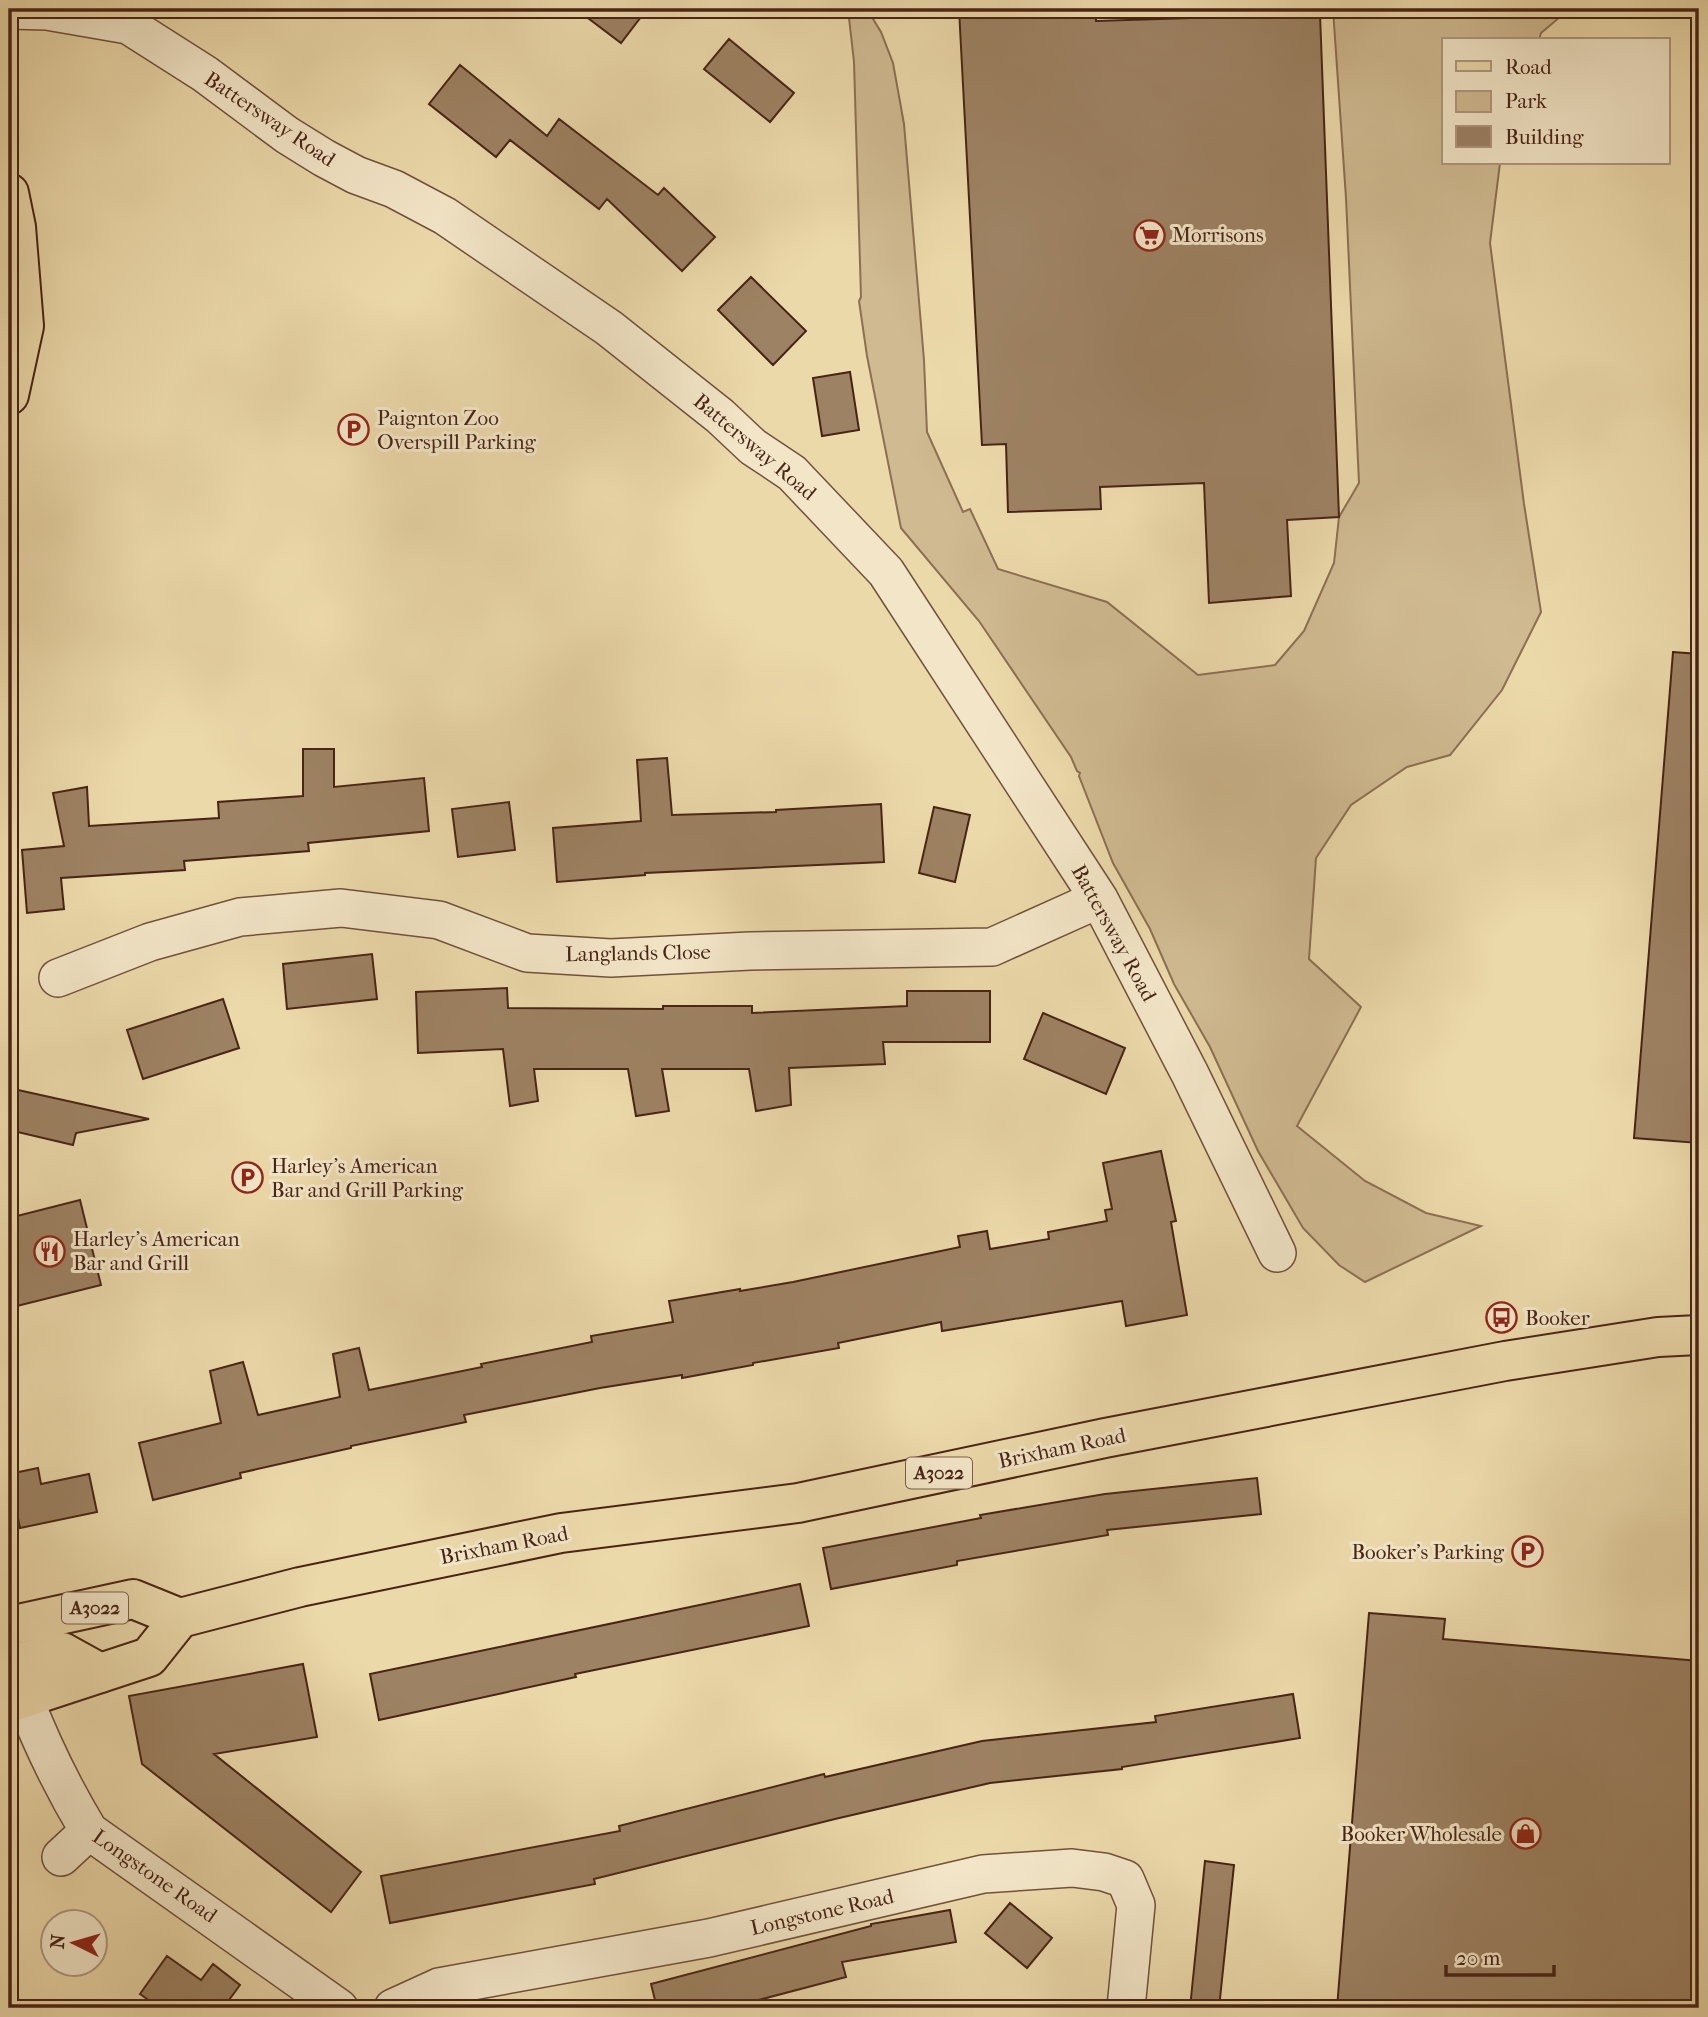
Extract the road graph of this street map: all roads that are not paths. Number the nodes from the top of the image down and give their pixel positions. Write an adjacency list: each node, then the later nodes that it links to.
1 (9, 10): 2 (street, Battersway Road)
2 (125, 17): 5 (street, Battersway Road)
3 (9, 193): 4 (main road)
4 (9, 395)
5 (1099, 899): 6 (street, Langlands Close); 7 (street, Battersway Road)
6 (58, 978)
7 (1277, 1253)
8 (1699, 1335): 9 (main road, Brixham Road / A3022)
9 (180, 1618): 10 (main road, A3022); 11 (main road)
10 (9, 1626)
11 (14, 1689): 12 (street, Longstone Road)
12 (89, 1831): 13 (street); 14 (street, Longstone Road)
13 (61, 1857)
14 (339, 2008)
15 (393, 2008): 16 (street, Longstone Road)
16 (1126, 2008)

